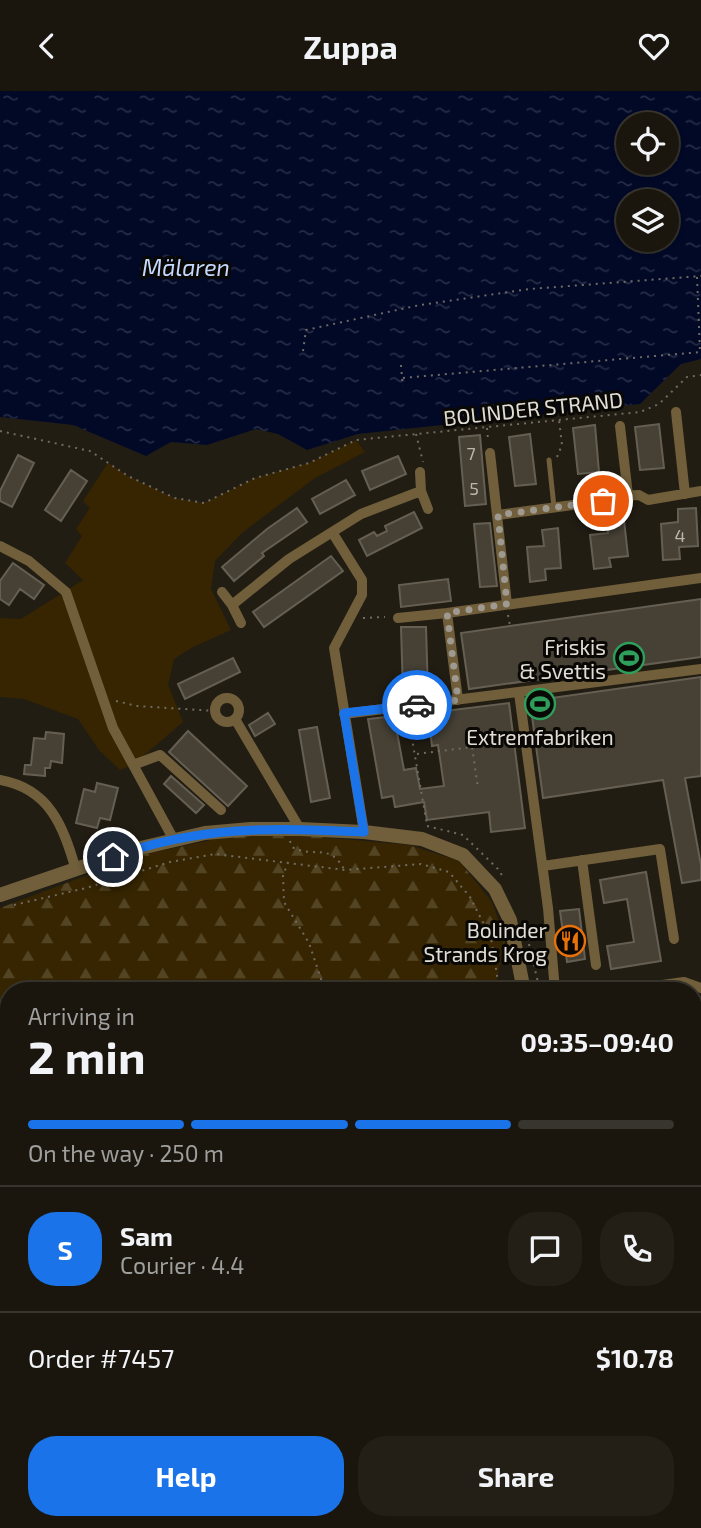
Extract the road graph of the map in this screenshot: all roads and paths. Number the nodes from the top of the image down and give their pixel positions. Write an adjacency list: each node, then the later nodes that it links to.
1 (701, 275): 2 (path)
2 (697, 276): 3 (path); 4 (path)
3 (303, 351)
4 (701, 352): 7 (path)
5 (401, 365): 7 (path)
6 (701, 375): 10 (path, BOLINDER STRAND)
7 (402, 378): 8 (path)
8 (403, 386)
9 (676, 412): 19 (street)
10 (559, 420): 12 (path, BOLINDER STRAND); 15 (path)
11 (620, 426): 20 (street)
12 (487, 427): 13 (path, BOLINDER STRAND); 14 (path)
13 (0, 431)
14 (490, 453): 23 (street)
15 (549, 460): 21 (lane)
16 (420, 472): 17 (street)
17 (421, 491): 22 (street); 24 (street)
18 (701, 491): 19 (street)
19 (685, 494): 20 (street)
20 (628, 495): 21 (street)
21 (554, 506): 23 (street)
22 (428, 509)
23 (498, 515): 28 (street)
24 (332, 532): 29 (street); 40 (street)
25 (0, 546): 36 (street)
26 (701, 578): 28 (street)
27 (222, 593): 29 (street)
28 (507, 604): 30 (street)
29 (232, 605): 33 (street)
30 (447, 613): 31 (street); 37 (street)
31 (393, 617): 32 (path)
32 (374, 618)
33 (241, 623)
34 (701, 669): 35 (street)
35 (519, 693): 37 (street); 53 (street)
36 (101, 698): 39 (path); 43 (street)
37 (458, 700): 38 (street)
38 (406, 706): 40 (street); 42 (path)
39 (215, 711): 41 (street); 41 (street)
40 (344, 713): 49 (street)
41 (235, 719): 48 (street)
42 (415, 755): 45 (path); 47 (path)
43 (133, 765): 46 (street); 50 (street)
44 (0, 779): 54 (street)
45 (478, 788)
46 (221, 810)
47 (427, 826)
48 (294, 829): 49 (street); 50 (street); 55 (path)
49 (364, 832): 62 (street)
50 (174, 839): 54 (street)
51 (582, 860): 53 (street); 58 (street); 59 (street)
52 (288, 862): 55 (path); 57 (path); 60 (path)
53 (542, 866): 63 (street)
54 (76, 870): 56 (street)
55 (345, 870): 61 (path)
56 (0, 895)
57 (15, 905)
58 (674, 939)
59 (596, 965)
60 (321, 982)
61 (497, 982)
62 (522, 982)
63 (554, 982)

